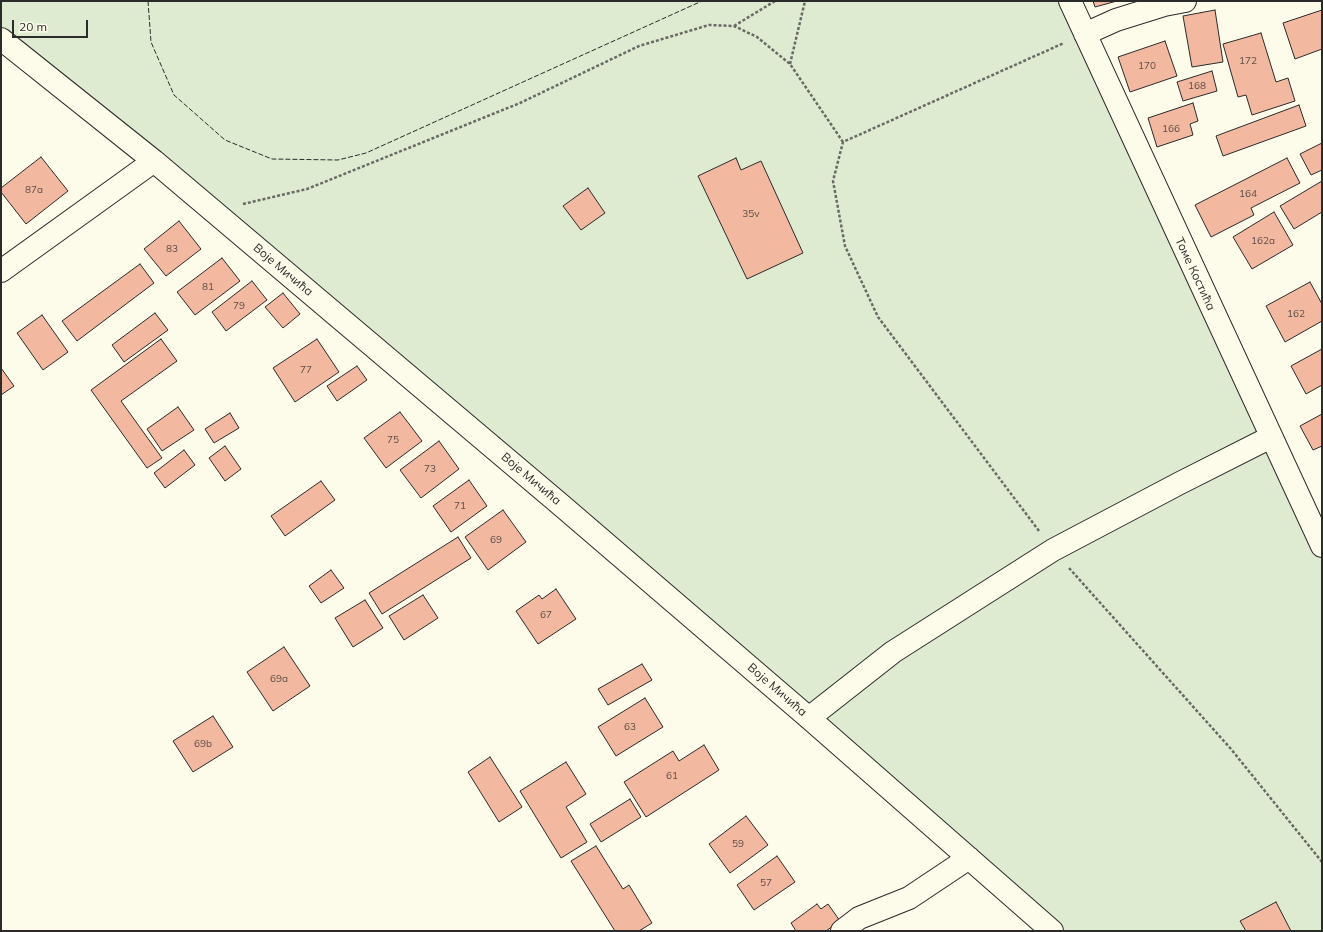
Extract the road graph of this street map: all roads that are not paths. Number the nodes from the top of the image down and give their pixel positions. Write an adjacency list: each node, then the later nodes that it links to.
1 (1070, 1): 3 (street, Томе Костића)
2 (1185, 1): 3 (street)
3 (1085, 34): 7 (street, Томе Костића)
4 (1, 39): 5 (street, Воје Мичића)
5 (154, 161): 6 (street); 9 (street, Воје Мичића)
6 (1, 271)
7 (1271, 437): 8 (street, Томе Костића); 9 (street)
8 (1322, 546)
9 (809, 718): 10 (street, Воје Мичића)
10 (969, 858): 11 (street); 12 (street, Воје Мичића)
11 (842, 931)
12 (1052, 931)

